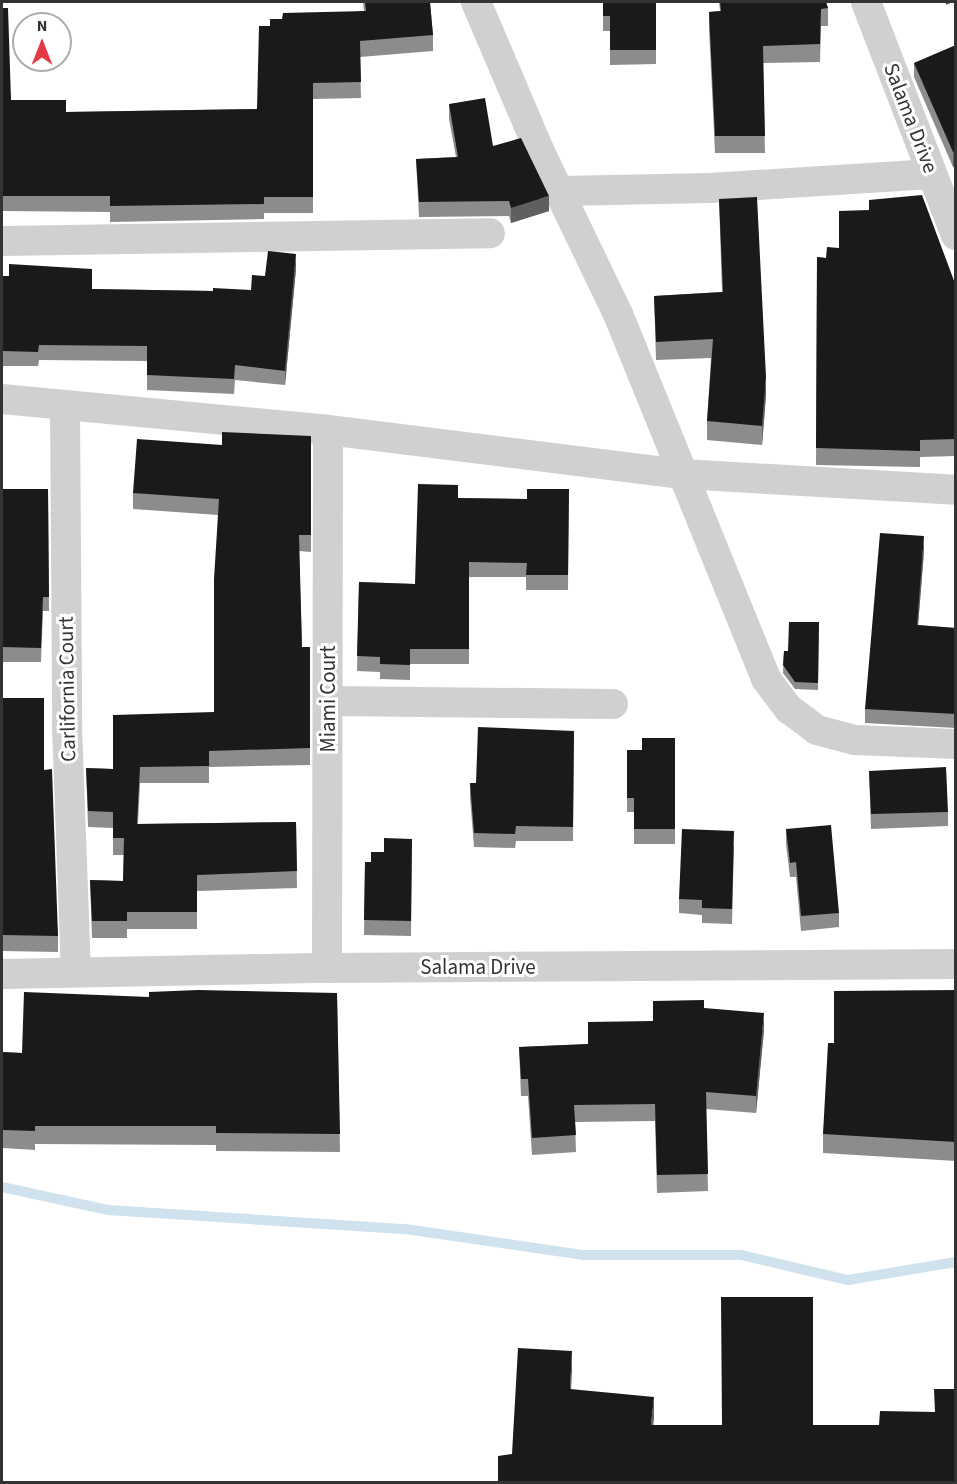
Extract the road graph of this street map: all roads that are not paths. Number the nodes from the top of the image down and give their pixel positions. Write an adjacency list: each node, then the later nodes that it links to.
1 (476, 2): 4 (street)
2 (866, 2): 3 (street, Salama Drive)
3 (932, 174): 4 (street); 6 (street, Salama Drive)
4 (560, 191): 11 (street)
5 (490, 232): 7 (street)
6 (956, 235)
7 (2, 241)
8 (2, 399): 9 (street)
9 (65, 406): 10 (street); 18 (street, Carlifornia Court)
10 (328, 430): 11 (street); 13 (street, Miami Court)
11 (682, 474): 12 (street); 15 (street)
12 (956, 490)
13 (329, 701): 14 (street); 17 (street, Miami Court)
14 (613, 704)
15 (956, 744)
16 (956, 963): 17 (street, Salama Drive)
17 (327, 968): 18 (street, Salama Drive)
18 (76, 972): 19 (street, Salama Drive)
19 (2, 974)

